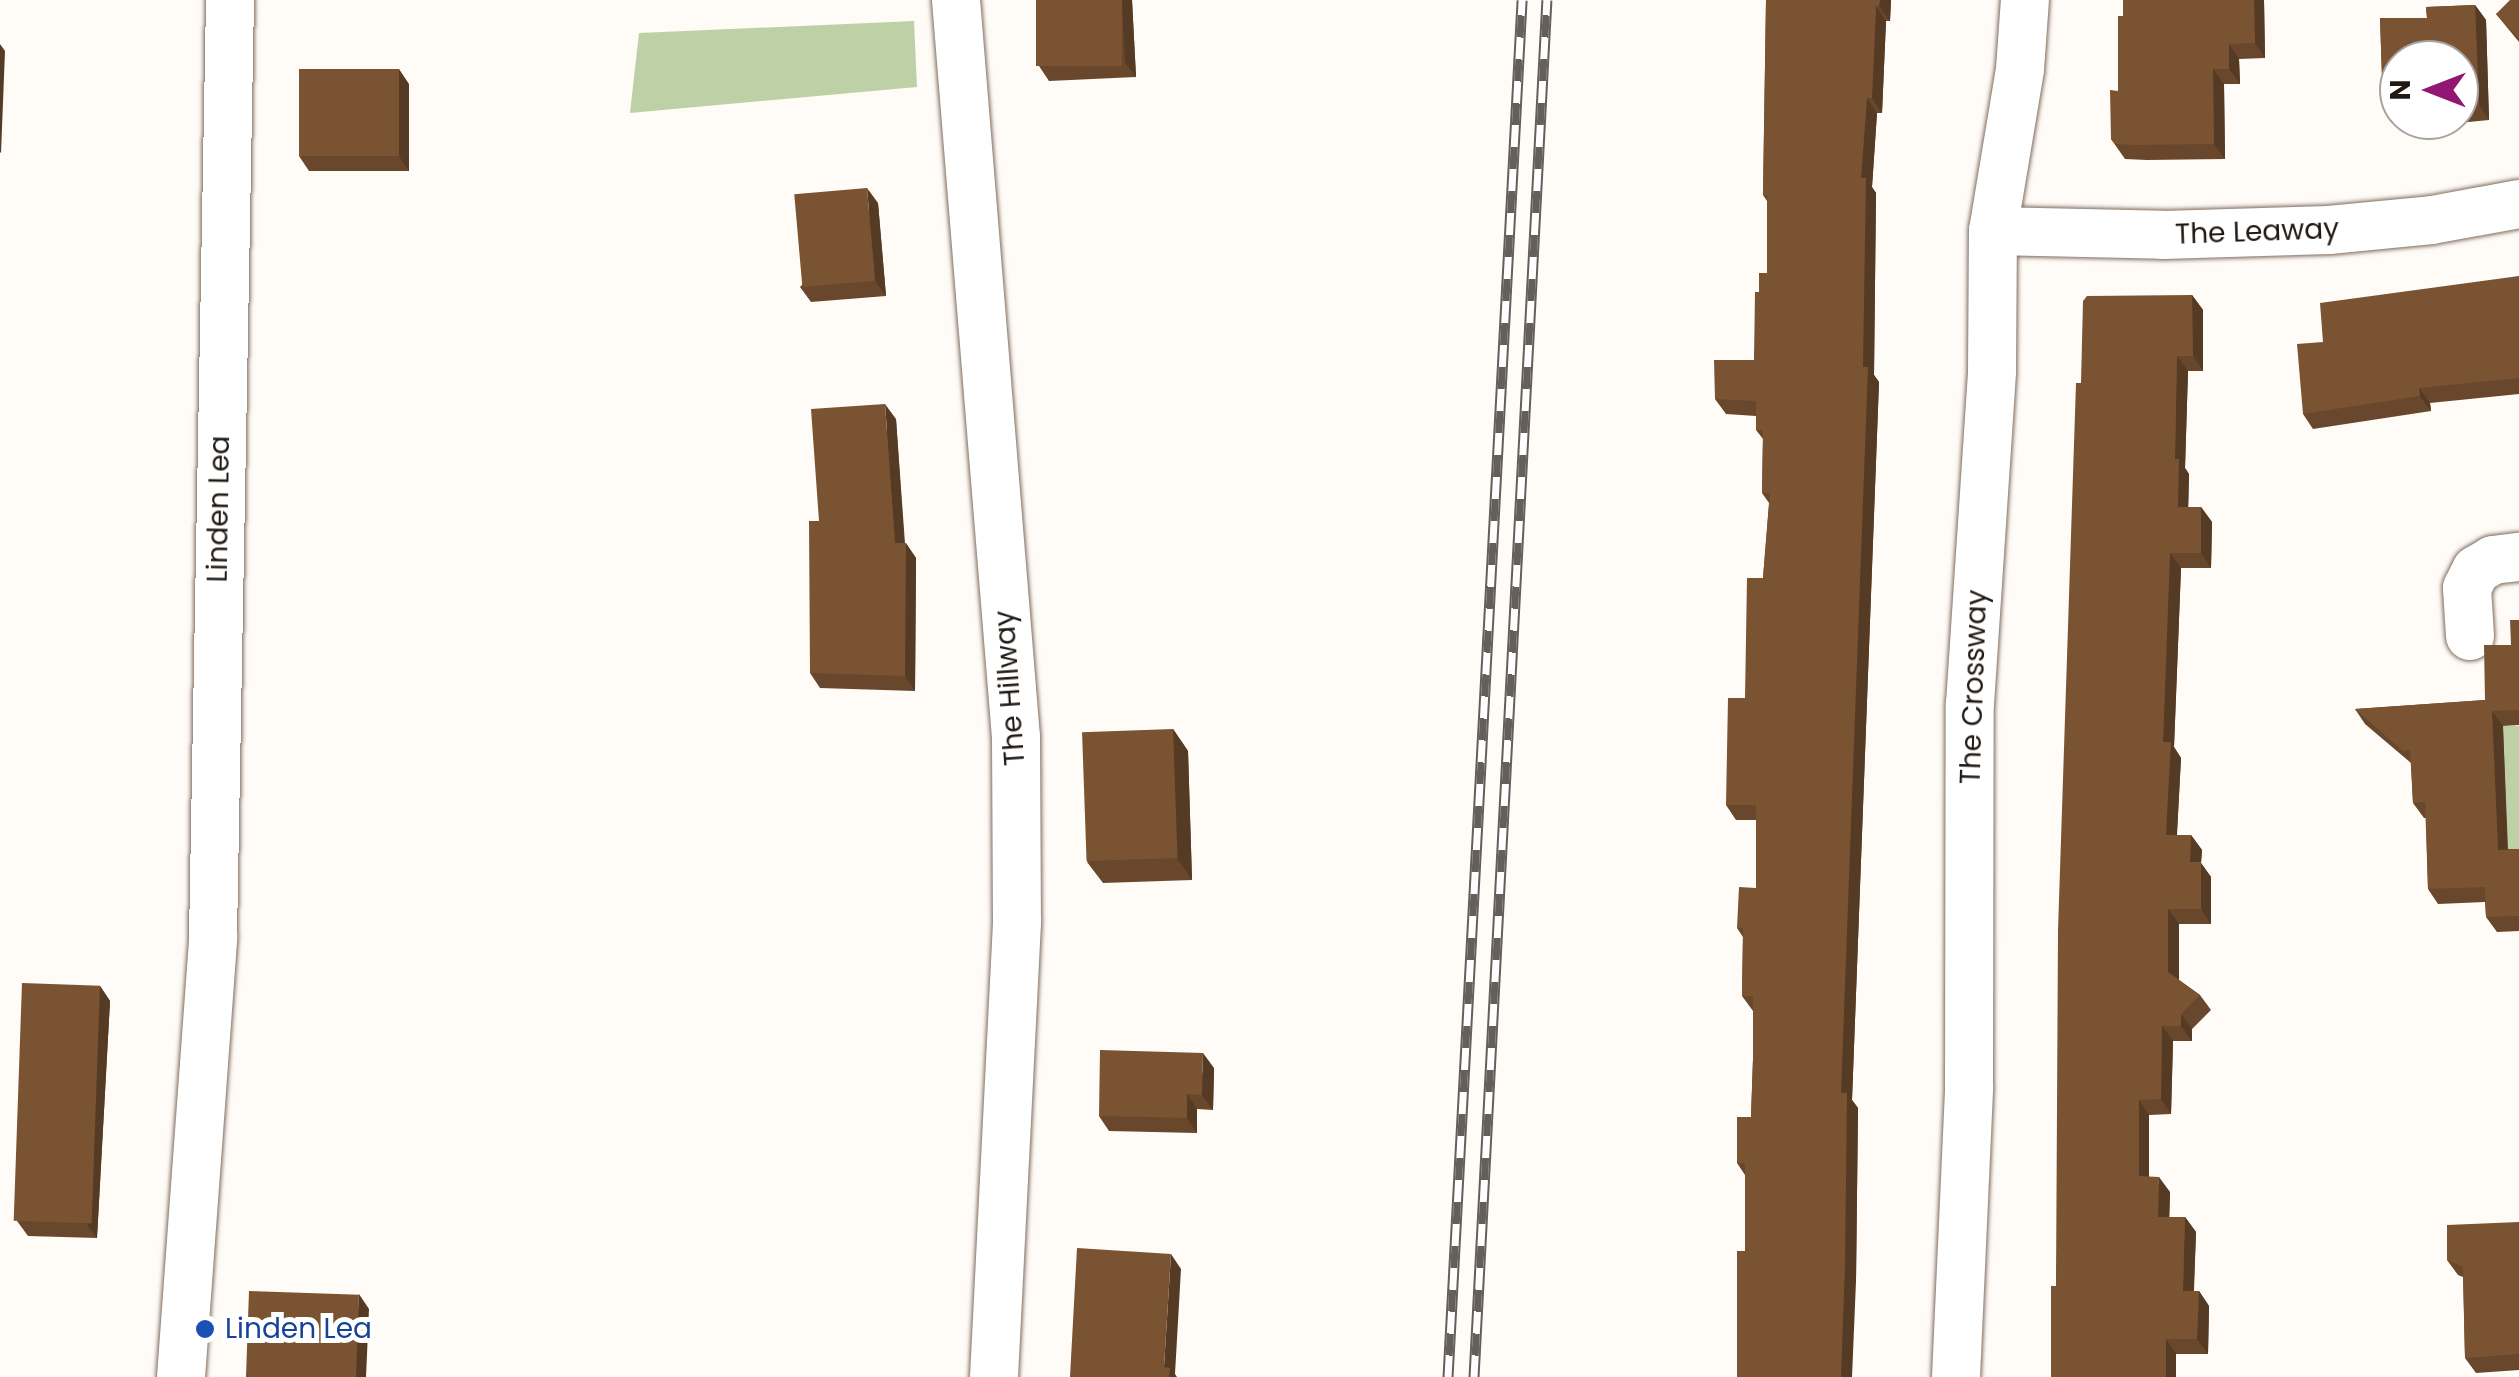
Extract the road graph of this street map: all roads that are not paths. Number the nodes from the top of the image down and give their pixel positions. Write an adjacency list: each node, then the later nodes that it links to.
1 (230, 0): 8 (street, Linden Lea)
2 (956, 0): 9 (street, The Hillway)
3 (2025, 0): 5 (street, The Crossway)
4 (2519, 204): 5 (street, The Leaway)
5 (1993, 231): 10 (street, The Crossway)
6 (2519, 556): 7 (street)
7 (2470, 636)
8 (181, 1377)
9 (994, 1377)
10 (1956, 1377)

